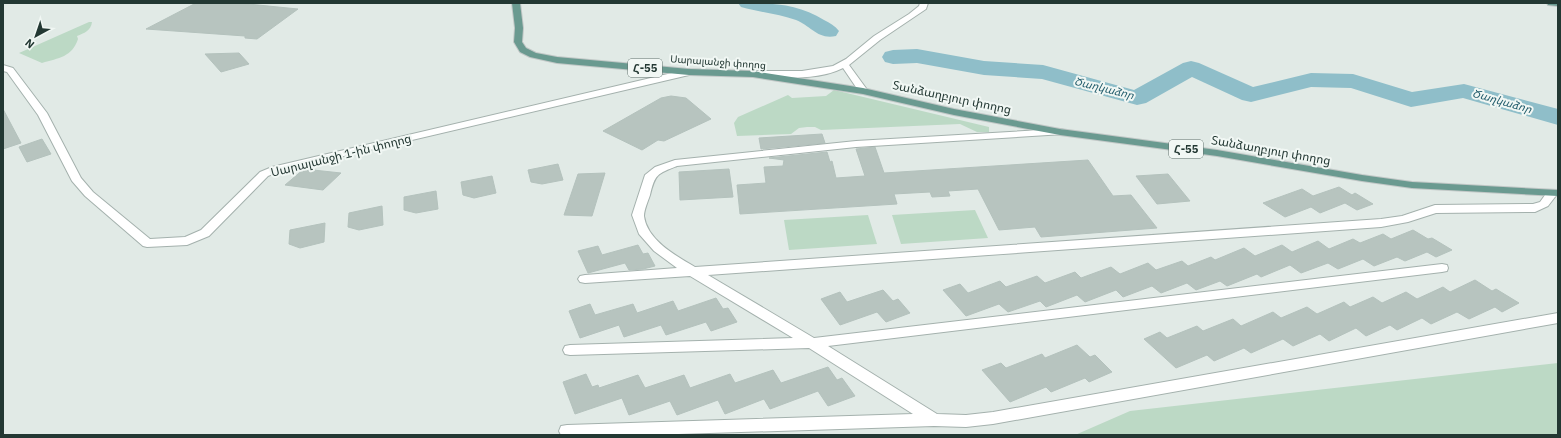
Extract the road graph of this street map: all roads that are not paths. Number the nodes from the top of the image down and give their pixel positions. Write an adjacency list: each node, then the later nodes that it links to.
1 (516, 3): 7 (main road, Սարալանջի փողոց / Հ-55)
2 (924, 3): 5 (street)
3 (1551, 3): 4 (main road)
4 (1558, 4)
5 (844, 64): 8 (street); 10 (street)
6 (3, 68): 7 (street, Սարալանջի 1-ին փողոց)
7 (689, 72): 8 (main road, Սարալանջի փողոց / Հ-55)
8 (753, 74): 9 (main road, Սարալանջի փողոց / Հ-55)
9 (817, 83): 10 (main road, Տանձաղբյուր փողոց / Հ-55)
10 (863, 91): 11 (main road, Տանձաղբյուր փողոց / Հ-55)
11 (1060, 132): 12 (main road, Տանձաղբյուր փողոց / Հ-55); 14 (street)
12 (1555, 193): 14 (street)
13 (1442, 268): 17 (street)
14 (694, 273): 15 (street); 17 (street)
15 (585, 279)
16 (1558, 318): 19 (street)
17 (812, 343): 18 (street); 19 (street)
18 (570, 350)
19 (934, 420): 20 (street)
20 (568, 431)

